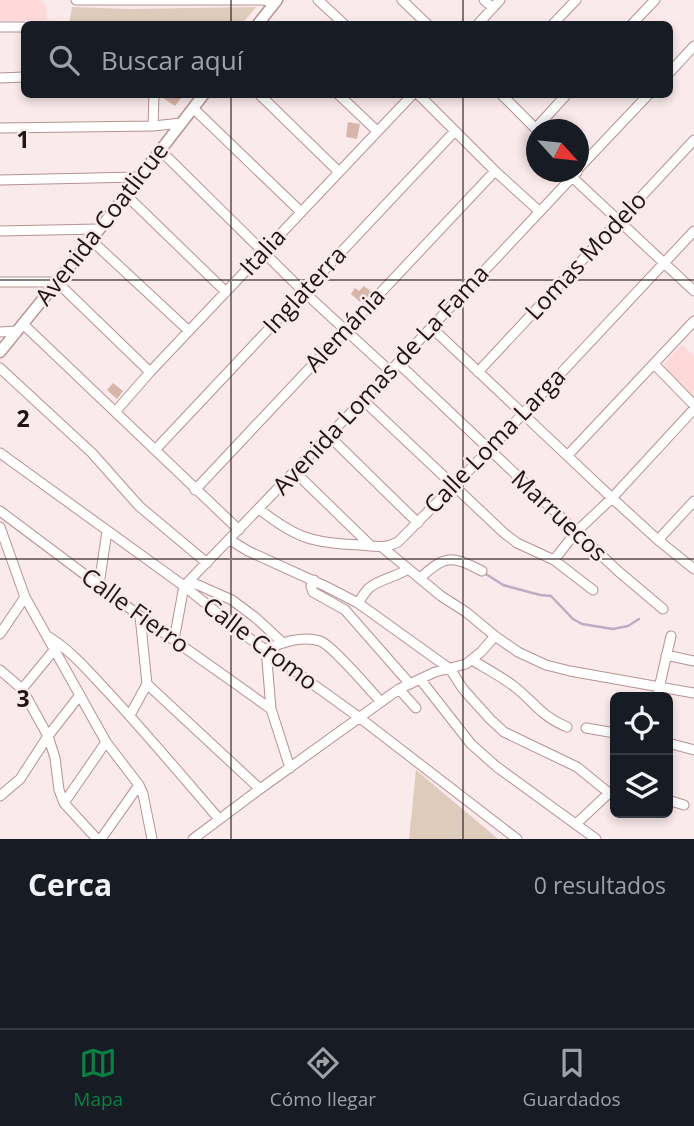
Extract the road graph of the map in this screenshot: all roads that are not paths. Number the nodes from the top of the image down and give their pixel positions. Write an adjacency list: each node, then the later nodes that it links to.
1 (76, 0): 2 (street)
2 (125, 0): 3 (street)
3 (175, 0): 10 (street)
4 (318, 0): 13 (street)
5 (402, 0): 14 (street)
6 (484, 0): 11 (street)
7 (500, 0): 11 (street)
8 (576, 0): 16 (street)
9 (654, 0): 17 (street)
10 (276, 1): 12 (street)
11 (493, 8): 15 (street)
12 (263, 21)
13 (341, 21)
14 (424, 21)
15 (481, 21)
16 (556, 21)
17 (635, 21)
18 (0, 27): 19 (street)
19 (21, 27)
20 (694, 46): 21 (street)
21 (673, 69)
22 (21, 77): 23 (street)
23 (0, 78)
24 (154, 98): 37 (street)
25 (201, 98): 33 (street, Avenida Coatlicue)
26 (263, 98): 45 (street)
27 (342, 98): 39 (street)
28 (411, 98): 39 (street, Italia)
29 (419, 98): 40 (street)
30 (505, 98): 34 (street)
31 (564, 98): 35 (street)
32 (645, 98): 43 (street, Avenida Lomas de La Fama)
33 (193, 108): 36 (street, Avenida Coatlicue); 52 (street)
34 (527, 119)
35 (546, 119)
36 (182, 123): 37 (street); 42 (street, Avenida Coatlicue)
37 (153, 126): 38 (street)
38 (0, 128)
39 (377, 131): 45 (street, Italia)
40 (455, 131): 44 (street); 64 (street, Inglaterra)
41 (694, 140): 53 (street, Lomas Modelo)
42 (160, 150): 46 (street, Avenida Coatlicue); 58 (street)
43 (589, 158)
44 (495, 171): 51 (street); 69 (street, Alemánia)
45 (339, 172): 52 (street, Italia)
46 (139, 177): 47 (street); 50 (street, Avenida Coatlicue)
47 (0, 180)
48 (567, 182): 51 (street, Avenida Lomas de La Fama)
49 (586, 182): 53 (street)
50 (126, 195): 54 (street, Avenida Coatlicue); 63 (street)
51 (539, 211): 66 (street, Avenida Lomas de La Fama)
52 (301, 212): 58 (street, Italia)
53 (619, 220): 59 (street); 77 (street, Lomas Modelo)
54 (99, 229): 55 (street); 57 (street, Avenida Coatlicue)
55 (0, 231)
56 (694, 231): 59 (street, Calle Loma Larga)
57 (91, 240): 61 (street, Avenida Coatlicue); 68 (street)
58 (265, 252): 63 (street, Italia); 64 (street)
59 (665, 263): 62 (street); 81 (street, Calle Loma Larga)
60 (0, 282): 61 (street)
61 (57, 282): 67 (street, Avenida Coatlicue); 76 (street)
62 (694, 291)
63 (226, 292): 68 (street, Italia)
64 (304, 292): 69 (street); 83 (street, Inglaterra)
65 (694, 321): 73 (street)
66 (431, 327): 72 (street, Avenida Lomas de La Fama); 77 (street)
67 (20, 328): 70 (street); 71 (street, Avenida Coatlicue); 80 (street)
68 (190, 331): 76 (street, Italia)
69 (345, 331): 75 (street); 89 (street, Alemánia)
70 (0, 332)
71 (0, 352)
72 (398, 363): 75 (street, Avenida Lomas de La Fama); 84 (street, Marruecos)
73 (654, 364): 79 (street); 86 (street)
74 (0, 368): 104 (street)
75 (390, 371): 78 (street, Avenida Lomas de La Fama)
76 (150, 372): 80 (street, Italia)
77 (478, 372): 81 (street)
78 (363, 400): 82 (street, Avenida Lomas de La Fama); 88 (street)
79 (694, 407): 90 (street)
80 (116, 411): 83 (street)
81 (522, 414): 84 (street, Calle Loma Larga); 86 (street)
82 (329, 436): 87 (street, Avenida Lomas de La Fama); 94 (street)
83 (155, 450): 89 (street)
84 (489, 450): 88 (street, Calle Loma Larga); 98 (street, Marruecos)
85 (0, 453): 96 (street, Calle Cromo)
86 (568, 456): 90 (street)
87 (295, 472): 92 (street, Avenida Lomas de La Fama); 101 (street)
88 (454, 486): 94 (street, Calle Loma Larga); 103 (street)
89 (195, 490): 95 (street)
90 (612, 498): 98 (street); 100 (street)
91 (694, 501): 100 (street)
92 (260, 509): 95 (street, Avenida Lomas de La Fama); 101 (street)
93 (0, 511): 111 (street, Calle Fierro)
94 (418, 523): 102 (street, Calle Loma Larga)
95 (239, 530): 99 (street, Avenida Lomas de La Fama)
96 (107, 531): 110 (street, Calle Cromo); 111 (street)
97 (1, 532): 113 (street)
98 (576, 532): 103 (street); 115 (street, Marruecos)
99 (230, 540): 104 (street, Avenida Lomas de La Fama); 109 (street)
100 (658, 540): 106 (street)
101 (371, 546): 102 (street)
102 (383, 547): 105 (street)
103 (554, 560): 112 (street)
104 (207, 563): 110 (street, Avenida Lomas de La Fama)
105 (408, 569): 108 (street); 114 (street)
106 (694, 569)
107 (482, 571): 108 (street)
108 (420, 578): 119 (street)
109 (314, 580): 114 (street); 132 (street)
110 (187, 584): 121 (street); 122 (street); 124 (street, Calle Cromo)
111 (99, 585): 116 (street, Calle Fierro)
112 (593, 590)
113 (25, 597): 117 (street); 118 (street)
114 (358, 603): 128 (street)
115 (663, 609)
116 (140, 616): 121 (street, Calle Fierro); 131 (street)
117 (0, 634)
118 (46, 635): 123 (street); 142 (street)
119 (495, 635): 126 (street); 133 (street)
120 (671, 636): 125 (street)
121 (174, 640): 141 (street, Calle Fierro)
122 (283, 643): 124 (street); 139 (street)
123 (55, 649): 135 (street); 138 (street)
124 (267, 649): 141 (street); 143 (street, Calle Cromo)
125 (666, 655): 127 (street); 133 (street)
126 (472, 660): 128 (street); 144 (street)
127 (694, 661)
128 (450, 669): 130 (street); 154 (street)
129 (0, 670): 135 (street)
130 (420, 679): 132 (street); 161 (street)
131 (148, 684): 142 (street); 153 (street)
132 (410, 684): 134 (street)
133 (659, 687): 136 (street); 137 (street)
134 (399, 689): 139 (street); 140 (street)
135 (22, 690): 147 (street)
136 (658, 692)
137 (694, 693)
138 (80, 695): 147 (street); 148 (street)
139 (381, 702): 143 (street)
140 (416, 708)
141 (271, 709): 151 (street)
142 (130, 715): 160 (street)
143 (360, 718): 151 (street); 165 (street, Calle Cromo)
144 (567, 727)
145 (586, 728): 146 (street)
146 (610, 732)
147 (48, 736): 156 (street); 158 (street)
148 (106, 742): 152 (street); 158 (street)
149 (673, 744): 150 (street)
150 (694, 750)
151 (290, 768): 153 (street)
152 (139, 785): 162 (street); 163 (street)
153 (260, 789): 160 (street)
154 (610, 791)
155 (610, 794): 161 (street)
156 (0, 796)
157 (673, 802): 159 (street)
158 (64, 803): 162 (street)
159 (684, 805)
160 (219, 819): 164 (street)
161 (576, 824): 166 (street)
162 (99, 839)
163 (152, 839)
164 (193, 839)
165 (517, 839)
166 (596, 839)

